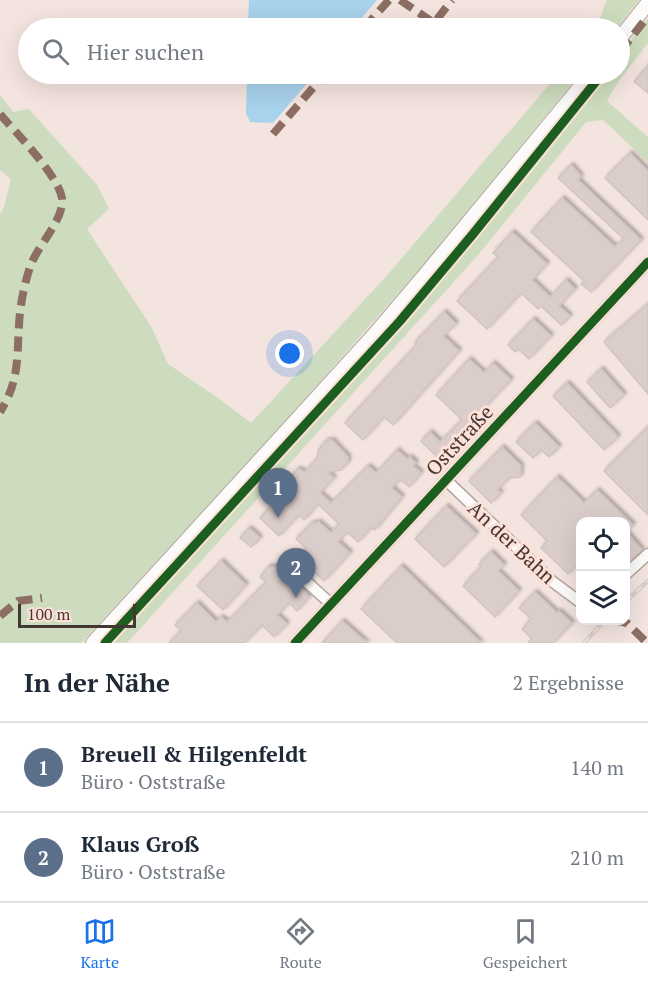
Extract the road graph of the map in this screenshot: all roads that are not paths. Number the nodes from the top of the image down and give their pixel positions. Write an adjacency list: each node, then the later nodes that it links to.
1 (648, 3): 2 (main road)
2 (630, 26)
3 (583, 84): 11 (main road)
4 (648, 262): 5 (street, Oststraße)
5 (446, 480): 9 (street, An der Bahn); 10 (street, Oststraße)
6 (648, 554): 8 (street)
7 (285, 562): 10 (street)
8 (629, 571)
9 (576, 599)
10 (331, 604): 12 (street, Oststraße)
11 (93, 643)
12 (295, 643)

